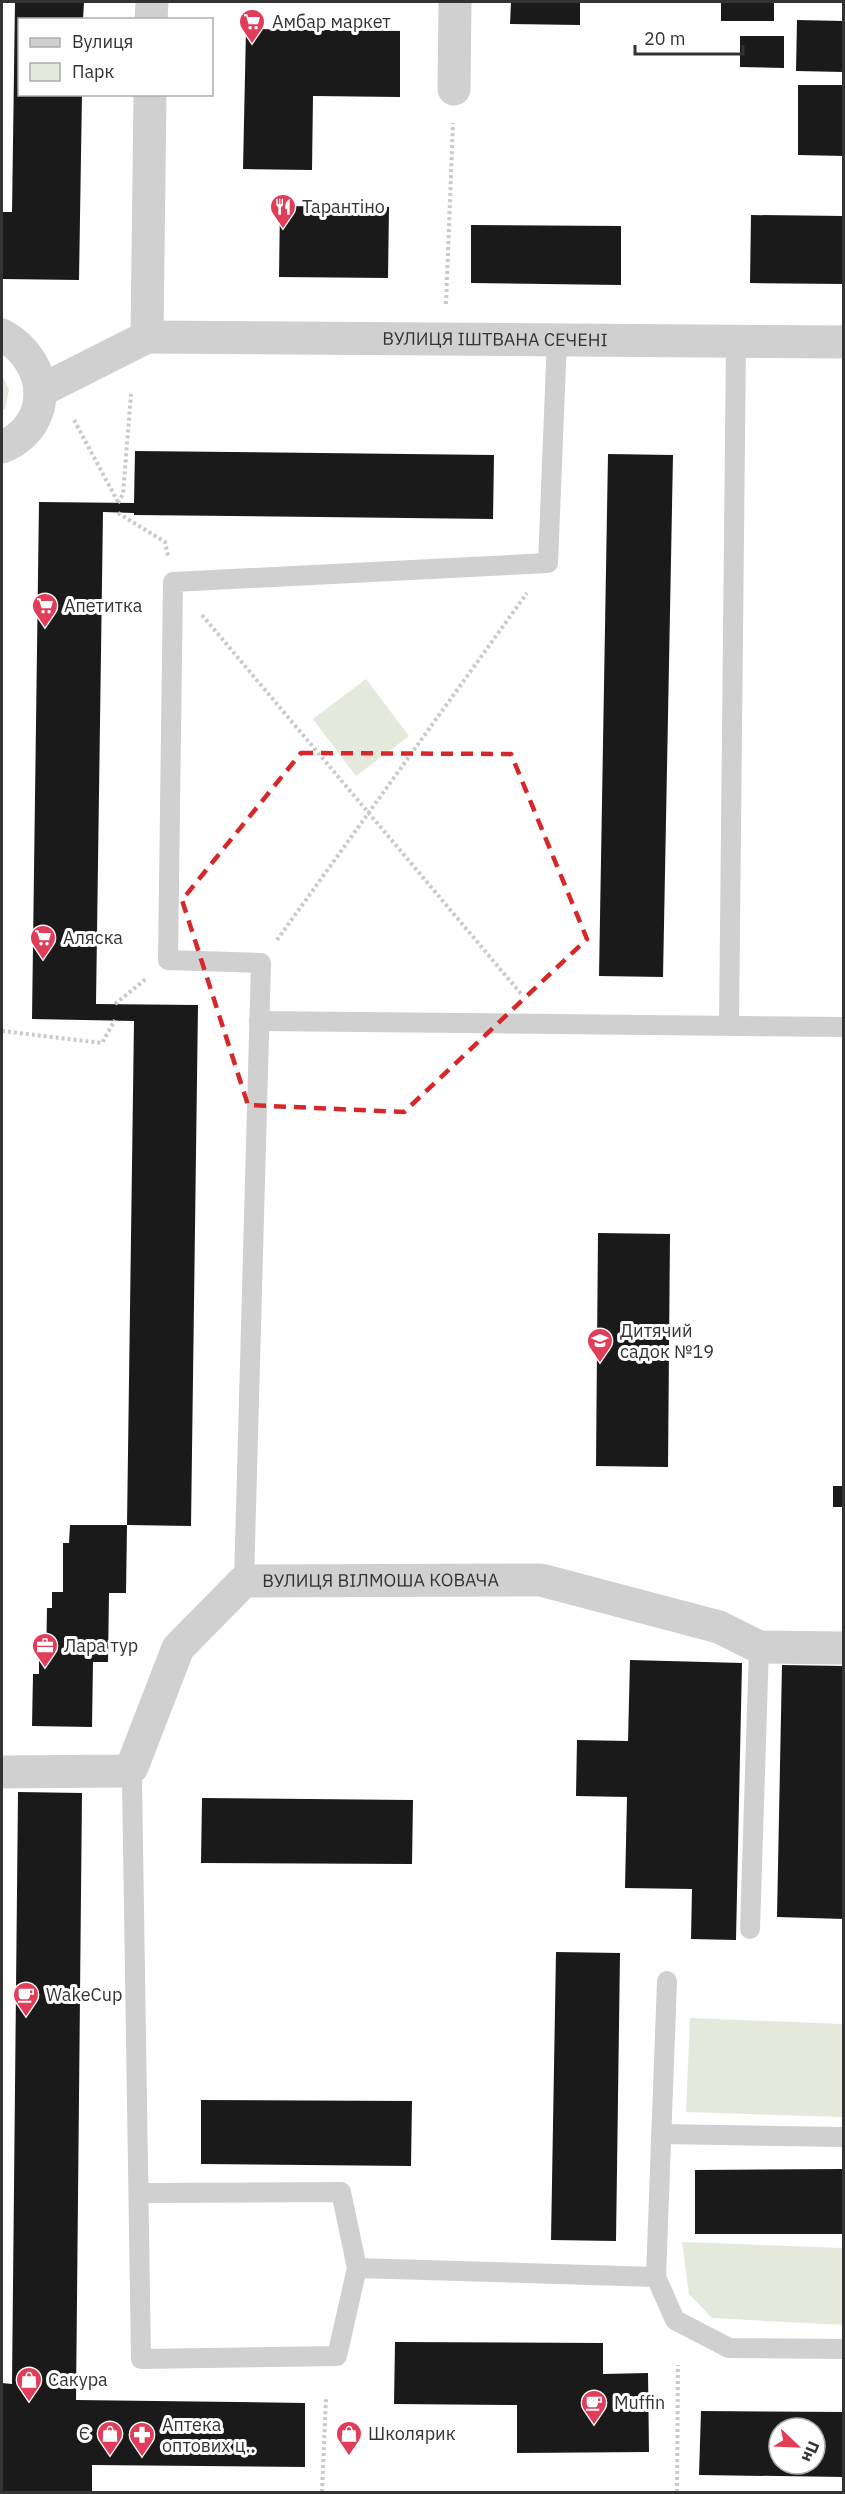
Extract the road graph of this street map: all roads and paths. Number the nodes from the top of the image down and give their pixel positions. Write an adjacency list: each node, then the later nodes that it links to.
1 (152, 2): 3 (street)
2 (455, 2): 4 (street)
3 (151, 18)
4 (454, 89): 8 (path)
5 (150, 96): 7 (street)
6 (2, 335): 12 (street)
7 (147, 337): 8 (street, ВУЛИЦЯ ІШТВАНА СЕЧЕНІ); 12 (street)
8 (444, 338): 9 (street, ВУЛИЦЯ ІШТВАНА СЕЧЕНІ)
9 (557, 339): 10 (street, ВУЛИЦЯ ІШТВАНА СЕЧЕНІ); 17 (lane)
10 (736, 341): 11 (street, ВУЛИЦЯ ІШТВАНА СЕЧЕНІ); 26 (lane)
11 (843, 342)
12 (40, 391): 15 (street)
13 (131, 394): 14 (path)
14 (74, 420)
15 (2, 447)
16 (118, 513): 18 (path)
17 (548, 563): 18 (lane); 19 (path)
18 (173, 582): 19 (path); 20 (lane)
19 (369, 813): 21 (path); 25 (path)
20 (168, 960): 21 (lane); 22 (path)
21 (261, 963): 24 (lane)
22 (115, 1004)
23 (115, 1020): 28 (path)
24 (259, 1021): 25 (lane); 29 (lane)
25 (548, 1025): 26 (lane)
26 (729, 1026): 27 (lane)
27 (843, 1027)
28 (2, 1031)
29 (244, 1581): 30 (street, ВУЛИЦЯ ВІЛМОША КОВАЧА); 32 (street, ВУЛИЦЯ ВІЛМОША КОВАЧА)
30 (759, 1647): 31 (street); 34 (lane)
31 (843, 1648)
32 (132, 1767): 33 (street); 38 (lane)
33 (2, 1772)
34 (750, 1929)
35 (667, 1981): 36 (lane)
36 (662, 2134): 37 (lane); 40 (lane)
37 (843, 2137)
38 (139, 2193): 39 (lane); 39 (lane)
39 (357, 2268): 40 (lane)
40 (656, 2277): 41 (lane)
41 (843, 2349)
42 (678, 2365): 45 (path)
43 (326, 2399): 44 (path)
44 (322, 2493)
45 (677, 2493)

